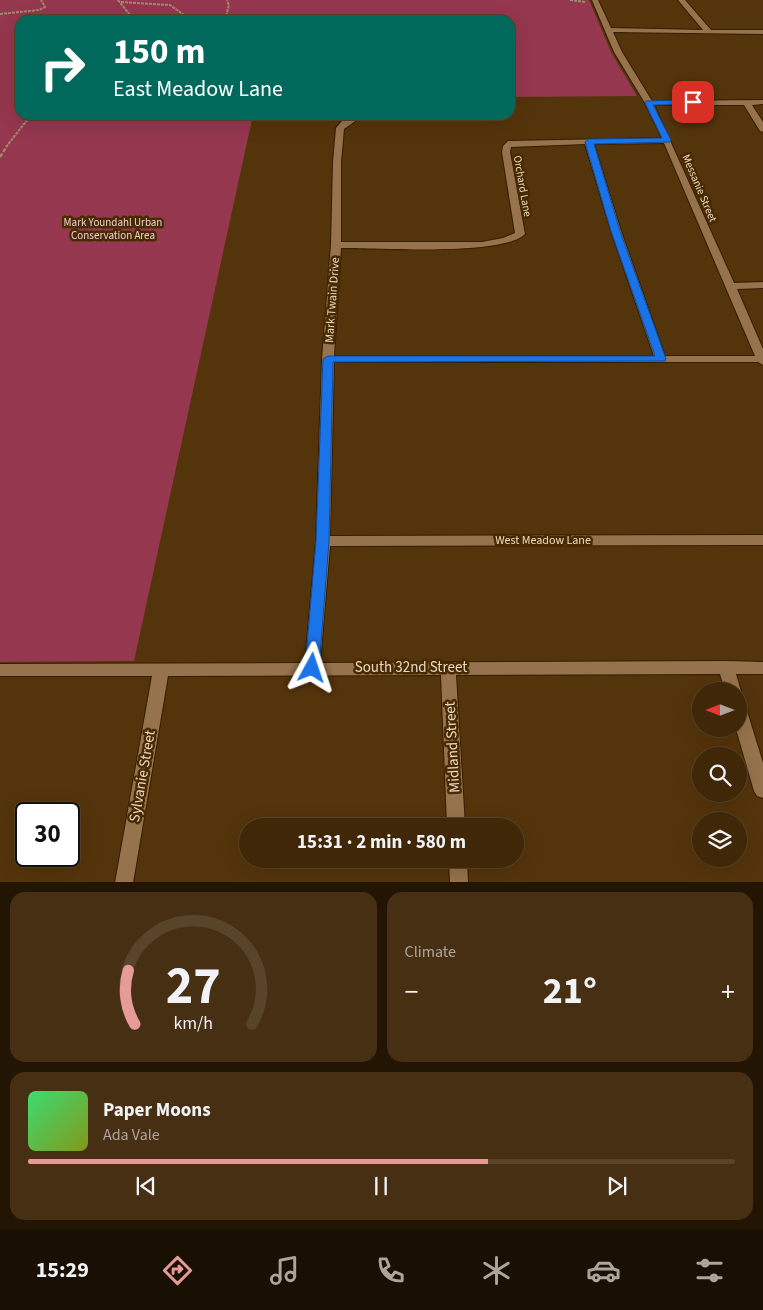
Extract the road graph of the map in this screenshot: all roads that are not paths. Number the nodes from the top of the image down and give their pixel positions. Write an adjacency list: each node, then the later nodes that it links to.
1 (595, 0): 3 (street, Messanie Street)
2 (681, 0): 4 (street)
3 (607, 30): 4 (street); 8 (street, Messanie Street)
4 (709, 32): 5 (street)
5 (763, 32)
6 (746, 101): 7 (street); 8 (street); 10 (street)
7 (763, 102)
8 (648, 103): 11 (street, Messanie Street)
9 (353, 120): 13 (street, Mark Twain Drive)
10 (763, 129)
11 (667, 140): 12 (street, Orchard Lane); 15 (street, Messanie Street)
12 (589, 142): 13 (street, Orchard Lane); 17 (street)
13 (336, 245): 16 (street, Mark Twain Drive)
14 (763, 285): 15 (street)
15 (730, 286): 18 (street, Messanie Street)
16 (328, 359): 17 (street); 20 (street, Mark Twain Drive)
17 (661, 359): 18 (street)
18 (762, 361)
19 (763, 540): 20 (street, West Meadow Lane)
20 (323, 541): 23 (street, Mark Twain Drive)
21 (448, 667): 22 (street, South 32nd Street); 23 (street, South 32nd Street); 30 (street, Midland Street)
22 (726, 667): 24 (street, South 32nd Street); 27 (street)
23 (312, 668): 26 (street, South 32nd Street)
24 (763, 668)
25 (0, 670): 26 (street, South 32nd Street)
26 (161, 670): 32 (street, Sylvanie Street)
27 (730, 682)
28 (747, 738): 29 (street)
29 (763, 791)
30 (456, 818)
31 (459, 868): 33 (street)
32 (124, 882)
33 (460, 882)

